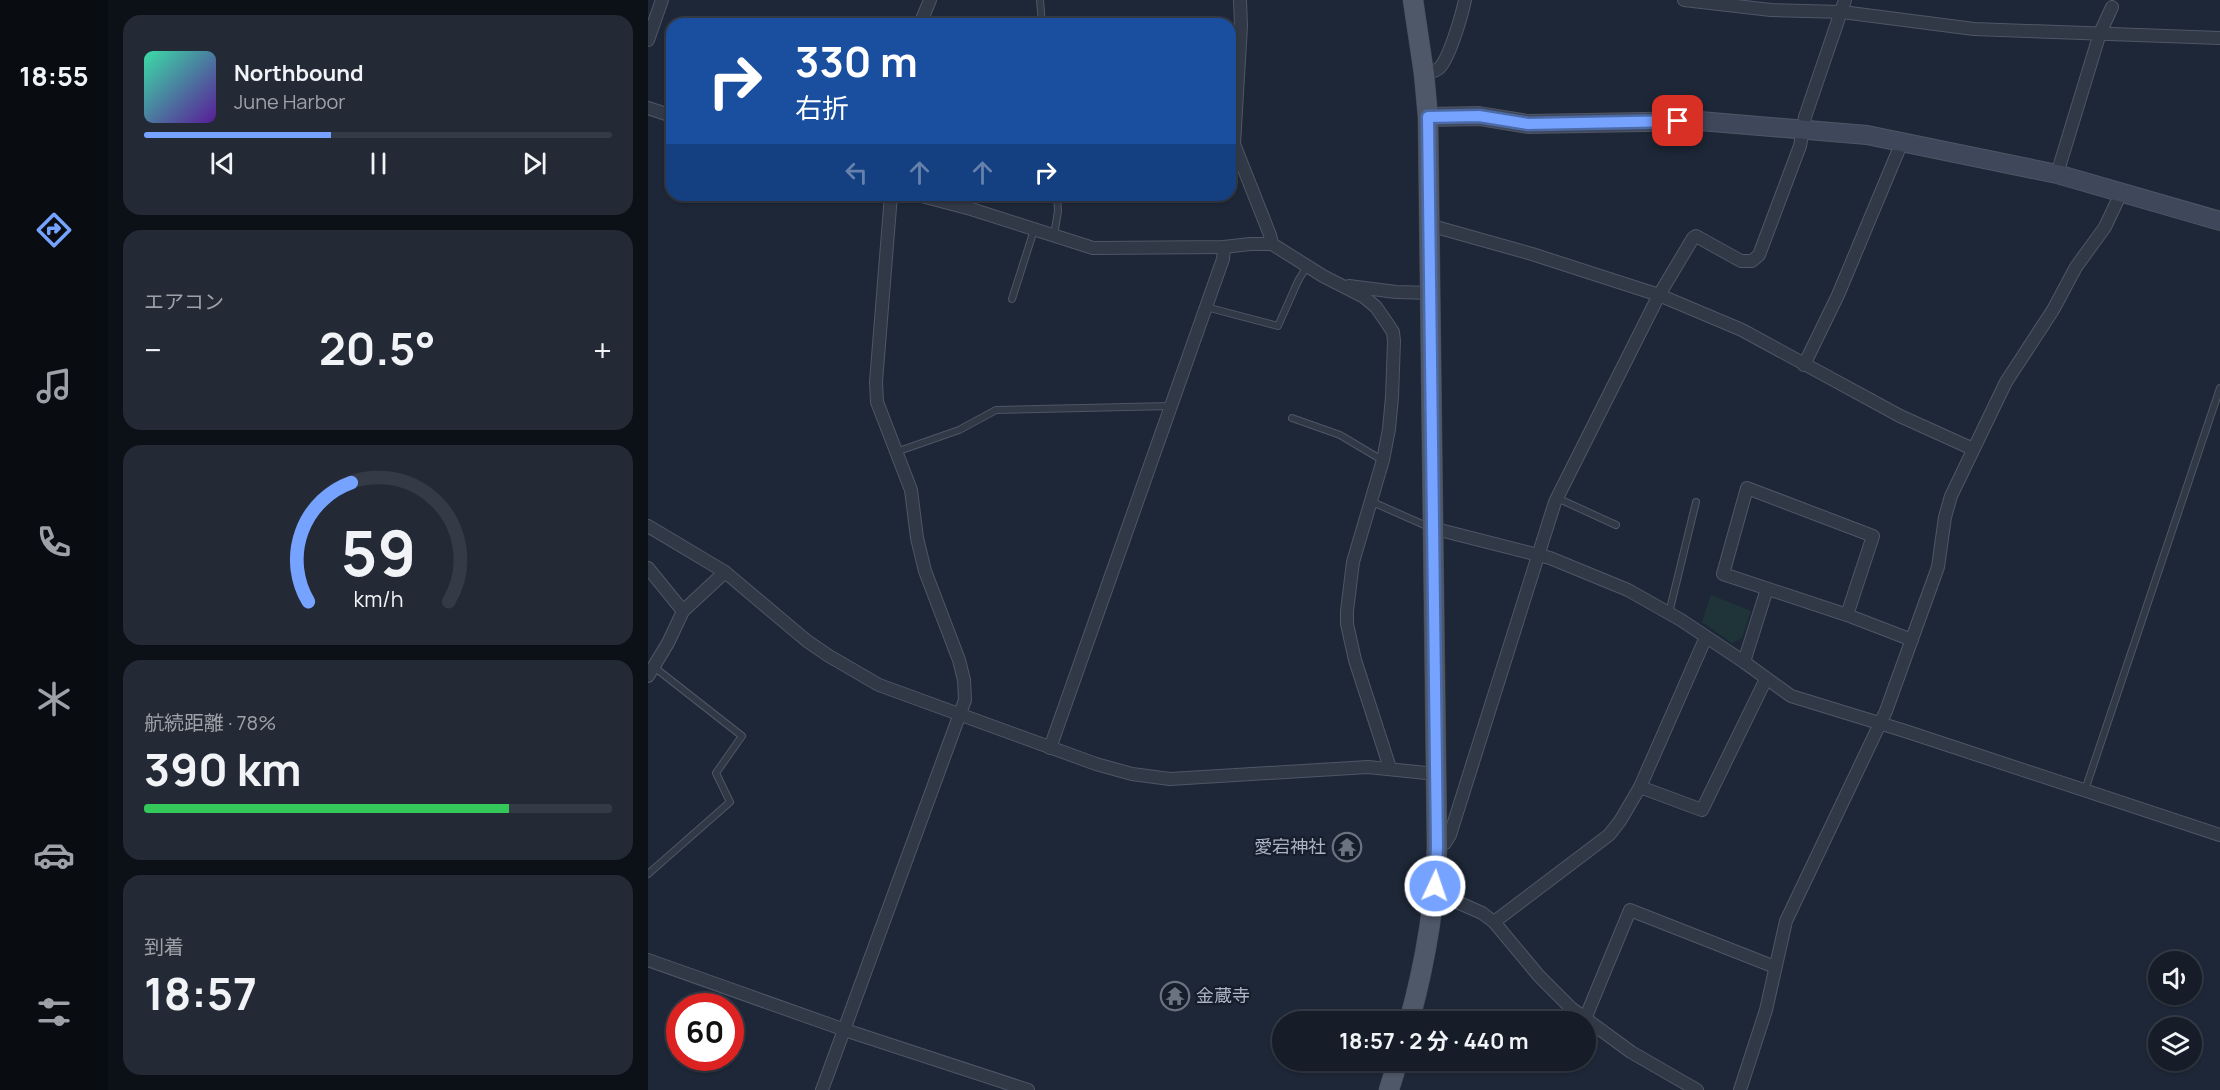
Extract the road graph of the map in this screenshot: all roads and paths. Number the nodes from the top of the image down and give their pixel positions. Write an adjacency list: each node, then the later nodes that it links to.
1 (662, 0): 14 (street)
2 (930, 0): 10 (street)
3 (1040, 0): 11 (lane)
4 (1240, 0): 17 (street)
5 (1413, 0): 15 (main road)
6 (1465, 0): 15 (street)
7 (1684, 0): 8 (street)
8 (1844, 6): 12 (street); 20 (street)
9 (2112, 7): 12 (street)
10 (923, 18)
11 (1042, 18)
12 (2100, 33): 13 (street); 23 (street)
13 (2220, 38)
14 (648, 40)
15 (1424, 75): 19 (main road)
16 (648, 108): 18 (street)
17 (1236, 110)
18 (666, 114)
19 (1428, 117): 20 (street); 29 (main road)
20 (1802, 128): 21 (street); 37 (street)
21 (1902, 142): 23 (street); 40 (street)
22 (1236, 149): 32 (street)
23 (2057, 174): 24 (street)
24 (2122, 191): 28 (street); 44 (street)
25 (891, 201): 45 (street)
26 (941, 201): 30 (street)
27 (1057, 201): 31 (lane)
28 (2220, 221)
29 (1431, 227): 36 (main road); 37 (street)
30 (1034, 230): 31 (street); 38 (lane)
31 (1053, 236): 33 (street)
32 (1272, 244): 33 (street); 34 (street)
33 (1224, 247): 39 (street)
34 (1307, 266): 35 (street); 39 (lane)
35 (1344, 286): 36 (street); 46 (street)
36 (1431, 293): 52 (main road)
37 (1659, 295): 40 (street); 47 (street)
38 (1012, 299)
39 (1206, 307): 42 (street)
40 (1804, 365): 44 (street)
41 (2220, 388): 71 (lane)
42 (1171, 406): 45 (lane); 67 (street)
43 (1292, 418): 46 (lane)
44 (1973, 448): 61 (street)
45 (896, 453): 65 (street)
46 (1383, 460): 48 (street)
47 (1557, 498): 50 (lane); 53 (street)
48 (1370, 501): 52 (lane); 68 (street)
49 (1696, 502): 58 (lane)
50 (1616, 525)
51 (648, 526): 55 (street)
52 (1432, 528): 53 (street); 69 (main road)
53 (1538, 554): 58 (street); 73 (street)
54 (648, 568): 57 (street)
55 (725, 572): 57 (street); 65 (street)
56 (1767, 588): 59 (street); 59 (street); 62 (street)
57 (683, 611): 63 (street)
58 (1669, 613): 60 (street)
59 (1847, 615): 61 (street)
60 (1706, 637): 62 (street); 70 (street)
61 (1912, 640): 66 (street)
62 (1744, 662): 64 (street)
63 (651, 671): 74 (lane)
64 (1766, 680): 66 (street); 70 (street)
65 (960, 715): 67 (street); 83 (street)
66 (1879, 723): 71 (street); 78 (street)
67 (1050, 748): 68 (street)
68 (1390, 768): 69 (street)
69 (1436, 774): 73 (main road)
70 (1640, 787): 76 (street)
71 (2085, 790): 72 (street)
72 (2220, 835)
73 (1437, 847): 75 (main road)
74 (648, 874)
75 (1434, 898): 76 (street); 79 (main road)
76 (1494, 922): 80 (street)
77 (648, 960): 83 (street)
78 (1775, 967): 81 (street); 89 (street)
79 (1412, 1011)
80 (1575, 1011)
81 (1588, 1011)
82 (1596, 1027): 88 (street)
83 (845, 1030): 85 (street); 86 (street)
84 (1395, 1071): 87 (main road)
85 (1023, 1089)
86 (822, 1090)
87 (1389, 1090)
88 (1697, 1090)
89 (1740, 1090)

